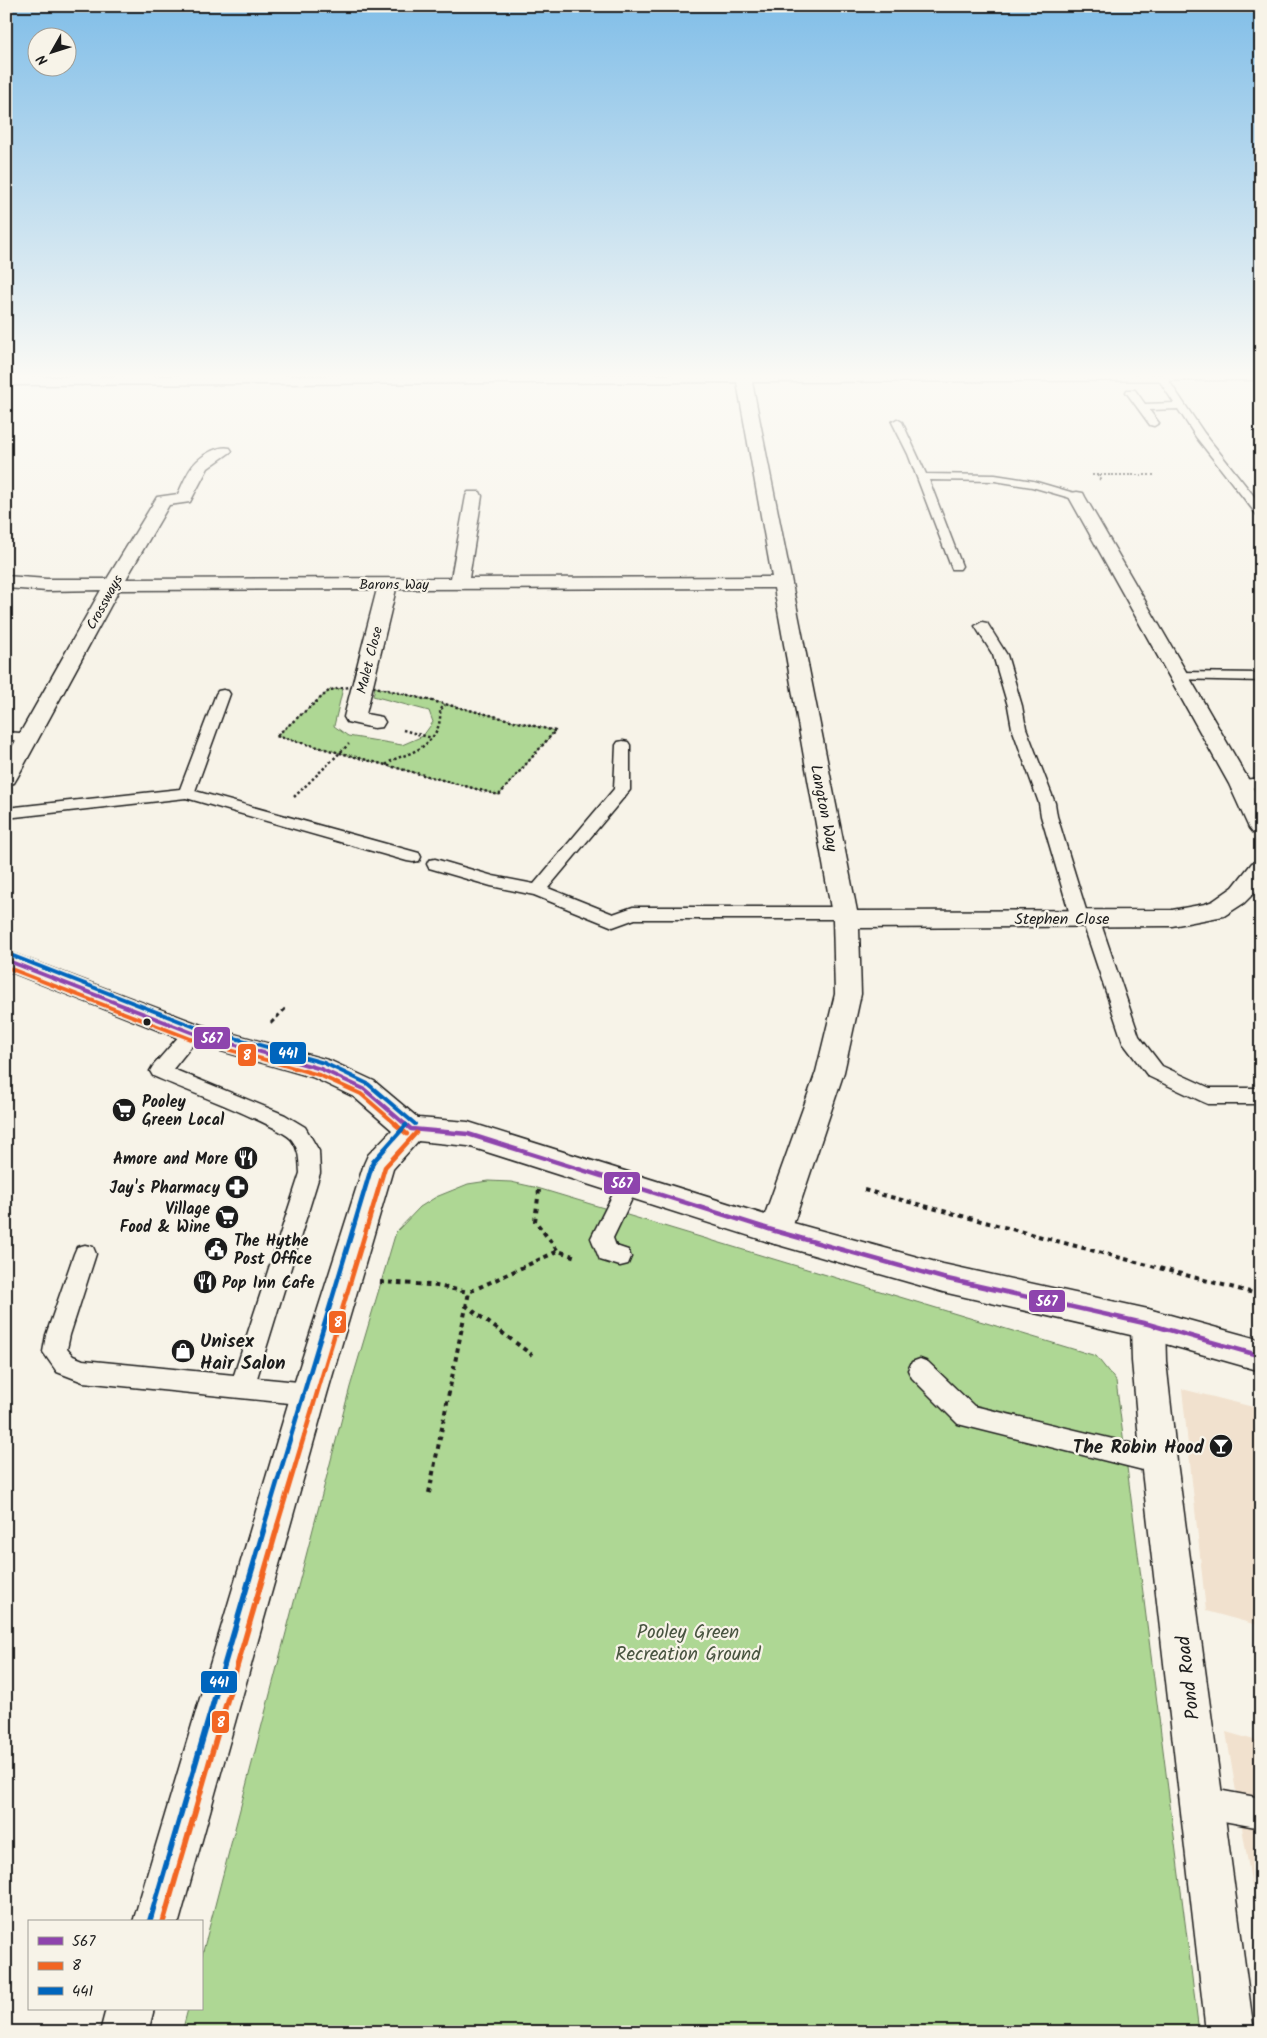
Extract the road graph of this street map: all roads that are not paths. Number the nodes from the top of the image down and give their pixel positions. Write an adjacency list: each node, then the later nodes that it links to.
1 (199, 470): 14 (street, Crossways)
2 (762, 470): 11 (street, Langton Way)
3 (920, 470): 5 (lane)
4 (1227, 470): 8 (lane)
5 (923, 477): 7 (lane); 9 (lane)
6 (474, 496): 12 (street)
7 (1077, 497): 16 (street)
8 (1261, 513)
9 (956, 566)
10 (6, 582): 14 (street, Barons Way)
11 (783, 582): 12 (street, Barons Way); 33 (street, Langton Way)
12 (459, 583): 13 (street, Barons Way)
13 (388, 584): 14 (street, Barons Way); 19 (street, Malet Close)
14 (113, 585): 21 (street, Crossways)
15 (982, 626): 34 (lane)
16 (1178, 676): 17 (lane); 25 (street)
17 (1261, 677)
18 (223, 694): 26 (lane)
19 (374, 722)
20 (6, 736): 21 (lane)
21 (29, 737): 23 (street, Crossways)
22 (623, 745): 32 (lane)
23 (6, 778)
24 (1261, 783): 25 (lane)
25 (1240, 784): 28 (street)
26 (186, 793): 27 (lane); 29 (lane)
27 (6, 813)
28 (1261, 828)
29 (413, 857)
30 (435, 864): 32 (lane)
31 (1261, 868): 34 (street, Stephen Close)
32 (538, 890): 33 (lane)
33 (846, 917): 34 (street, Stephen Close); 40 (street, Langton Way)
34 (1085, 918): 37 (lane)
35 (6, 960): 36 (street)
36 (193, 1033): 38 (street); 46 (lane)
37 (1261, 1096)
38 (412, 1129): 39 (street); 47 (street)
39 (628, 1184): 40 (street); 42 (lane)
40 (775, 1231): 43 (street)
41 (85, 1254): 46 (lane)
42 (620, 1257)
43 (1148, 1324): 44 (street); 48 (street, Pond Road)
44 (1261, 1356)
45 (920, 1370): 48 (lane)
46 (242, 1387): 47 (lane)
47 (309, 1394): 51 (street)
48 (1159, 1462): 49 (street, Pond Road)
49 (1202, 1802): 50 (lane); 54 (street, Pond Road)
50 (1261, 1813)
51 (157, 1920)
52 (130, 2010): 53 (street)
53 (124, 2032)
54 (1230, 2032)

